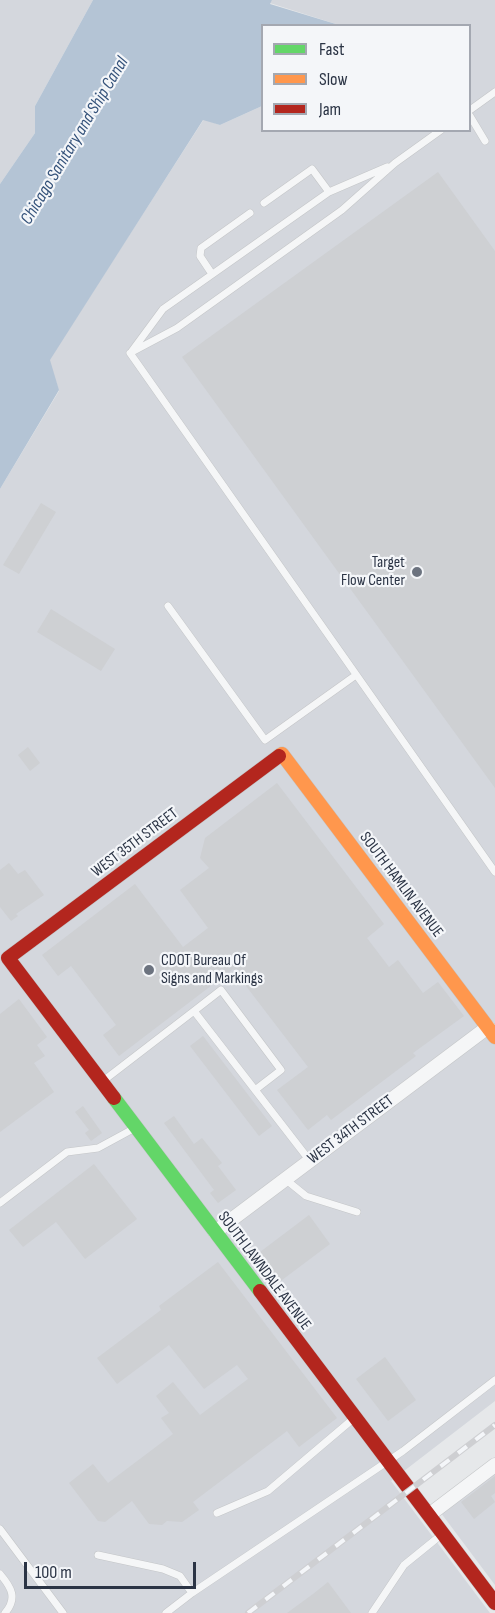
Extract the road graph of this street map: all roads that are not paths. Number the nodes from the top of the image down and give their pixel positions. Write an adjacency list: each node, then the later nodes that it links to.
1 (495, 92): 2 (lane)
2 (471, 109)
3 (471, 118): 5 (lane)
4 (438, 132): 6 (lane)
5 (486, 141)
6 (395, 163): 7 (lane); 11 (lane)
7 (329, 192): 8 (lane); 10 (lane)
8 (264, 203)
9 (250, 213): 10 (lane)
10 (212, 274): 11 (lane)
11 (130, 353): 13 (lane)
12 (168, 606): 13 (lane)
13 (356, 675): 15 (lane)
14 (282, 754): 16 (street, WEST 35TH STREET); 18 (street, SOUTH HAMLIN AVENUE)
15 (495, 872)
16 (8, 958): 19 (street, SOUTH LAWNDALE AVENUE)
17 (194, 1011): 19 (lane); 20 (lane); 20 (lane)
18 (491, 1032): 22 (street, WEST 34TH STREET)
19 (101, 1082): 21 (street, SOUTH LAWNDALE AVENUE)
20 (255, 1090): 22 (lane)
21 (135, 1127): 24 (lane); 26 (street, SOUTH LAWNDALE AVENUE)
22 (309, 1161): 23 (street, WEST 34TH STREET)
23 (285, 1179): 25 (lane); 26 (street, WEST 34TH STREET)
24 (0, 1203)
25 (357, 1212)
26 (215, 1232): 28 (street, SOUTH LAWNDALE AVENUE)
27 (495, 1380): 29 (lane)
28 (355, 1417): 29 (street, SOUTH LAWNDALE AVENUE); 31 (lane)
29 (388, 1461): 32 (street, SOUTH LAWNDALE AVENUE); 37 (lane)
30 (495, 1465): 32 (street)
31 (217, 1513)
32 (429, 1515): 34 (street, SOUTH LAWNDALE AVENUE)
33 (0, 1529): 40 (lane)
34 (443, 1534): 38 (street, SOUTH LAWNDALE AVENUE); 42 (lane)
35 (98, 1555): 37 (lane)
36 (0, 1574): 39 (lane)
37 (192, 1593): 41 (lane)
38 (495, 1603)
39 (5, 1613)
40 (63, 1613)
41 (166, 1613)
42 (372, 1613)

